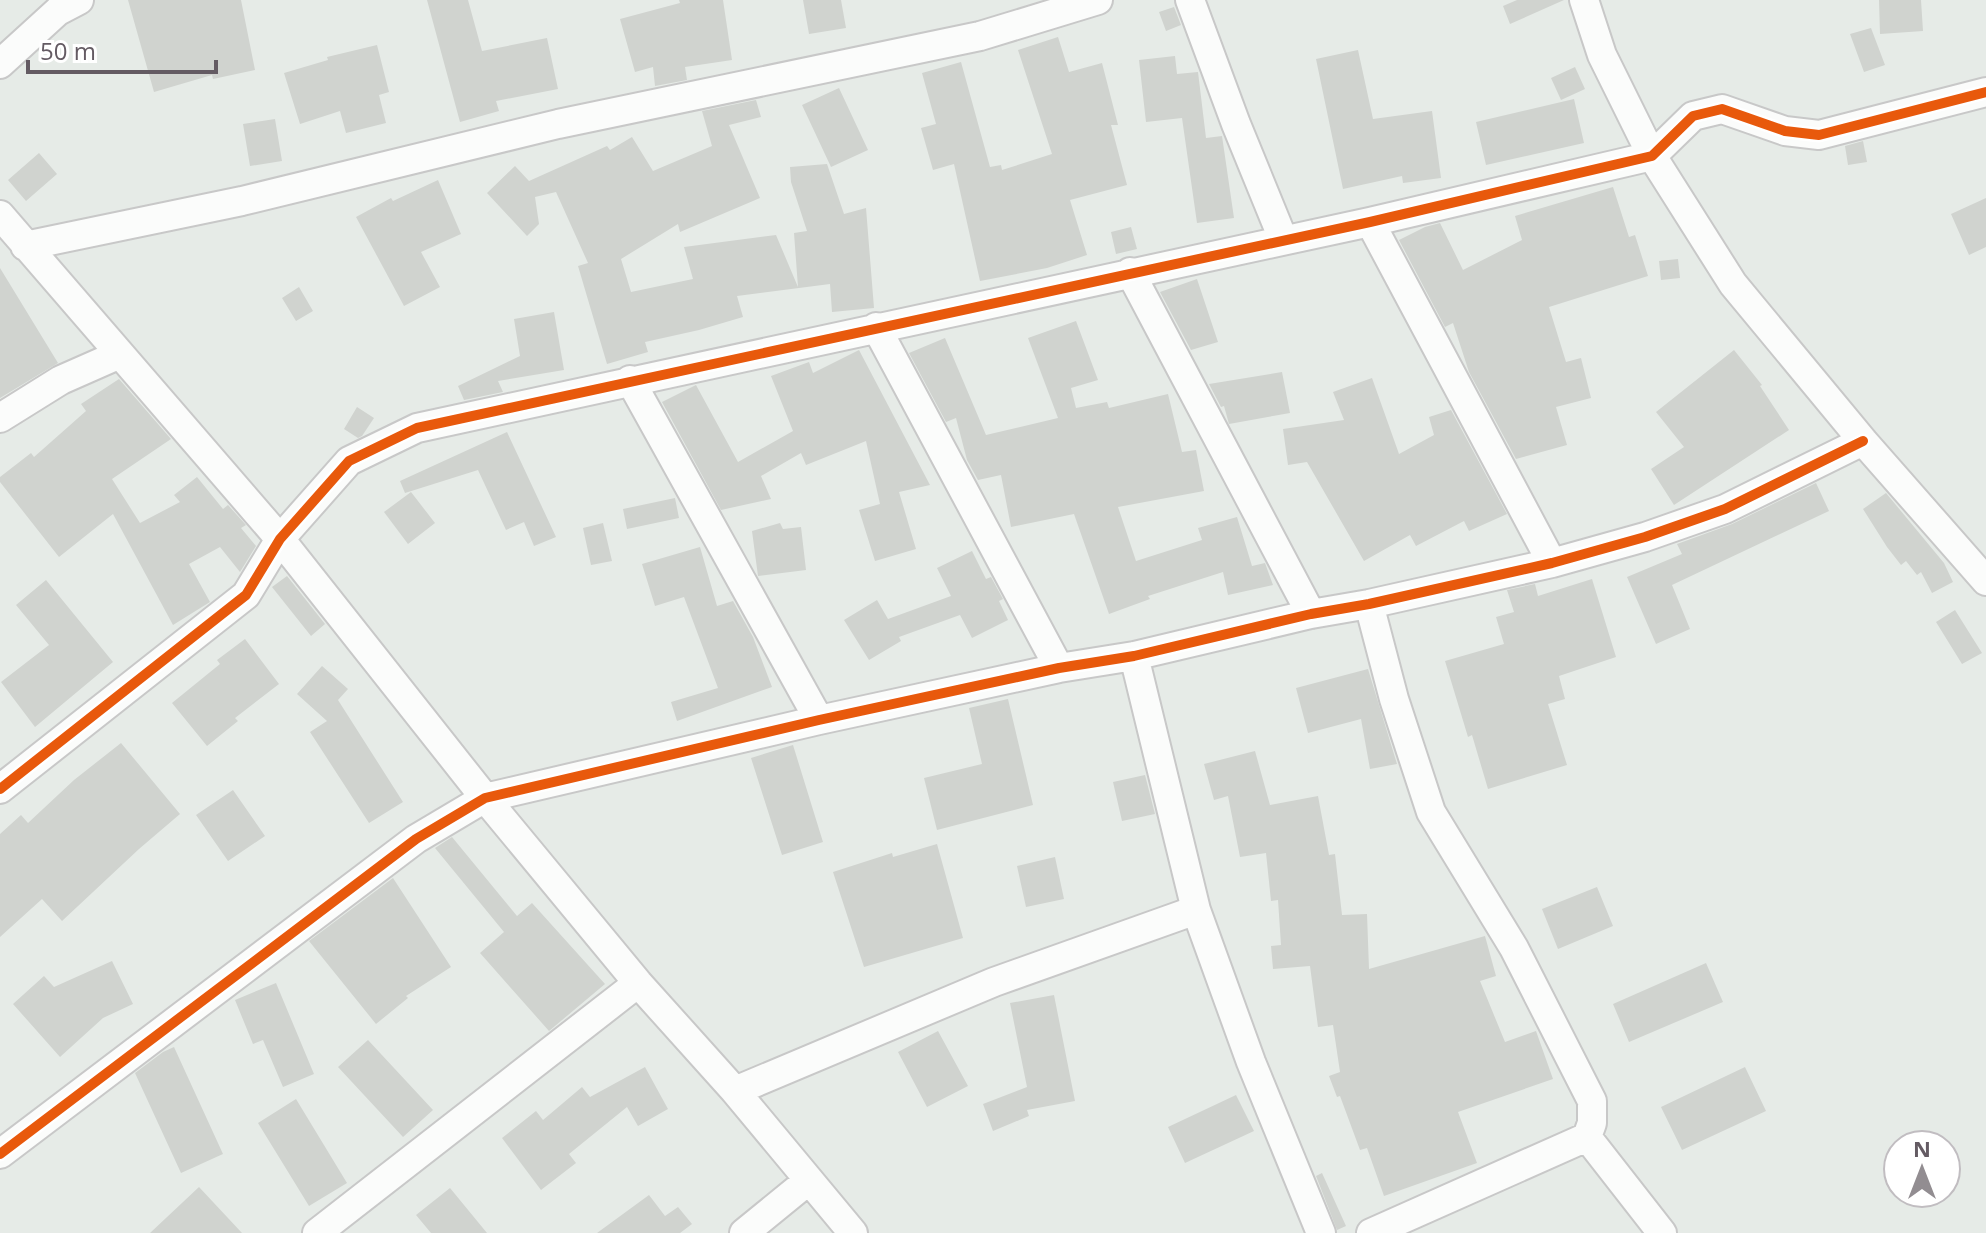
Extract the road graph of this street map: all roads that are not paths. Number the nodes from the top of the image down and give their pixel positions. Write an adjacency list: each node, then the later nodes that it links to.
1 (79, 0): 5 (street)
2 (1098, 0): 11 (street)
3 (1190, 0): 10 (street)
4 (1584, 0): 7 (street)
5 (0, 64)
6 (1986, 92): 7 (street)
7 (1652, 156): 9 (street); 17 (street)
8 (0, 215): 11 (street)
9 (1370, 222): 10 (street); 19 (street)
10 (1283, 239): 12 (street)
11 (25, 246): 14 (street)
12 (1130, 272): 13 (street); 22 (street)
13 (876, 327): 15 (street); 24 (street)
14 (120, 354): 16 (street); 18 (street)
15 (630, 380): 18 (street); 25 (street)
16 (0, 418)
17 (1863, 441): 19 (street); 20 (street)
18 (280, 539): 26 (street); 27 (street)
19 (1552, 563): 21 (street)
20 (1986, 581)
21 (1369, 604): 22 (street); 31 (street)
22 (1311, 614): 23 (street)
23 (1134, 656): 24 (street); 28 (street)
24 (1059, 668): 25 (street)
25 (819, 720): 27 (street)
26 (0, 789)
27 (485, 798): 29 (street); 32 (street)
28 (1196, 910): 30 (street); 37 (street)
29 (638, 983): 30 (street); 34 (street)
30 (735, 1091): 33 (street)
31 (1587, 1137): 38 (street); 39 (street)
32 (0, 1154)
33 (809, 1180): 35 (street); 36 (street)
34 (317, 1233)
35 (744, 1233)
36 (853, 1233)
37 (1321, 1233)
38 (1371, 1233)
39 (1662, 1233)

